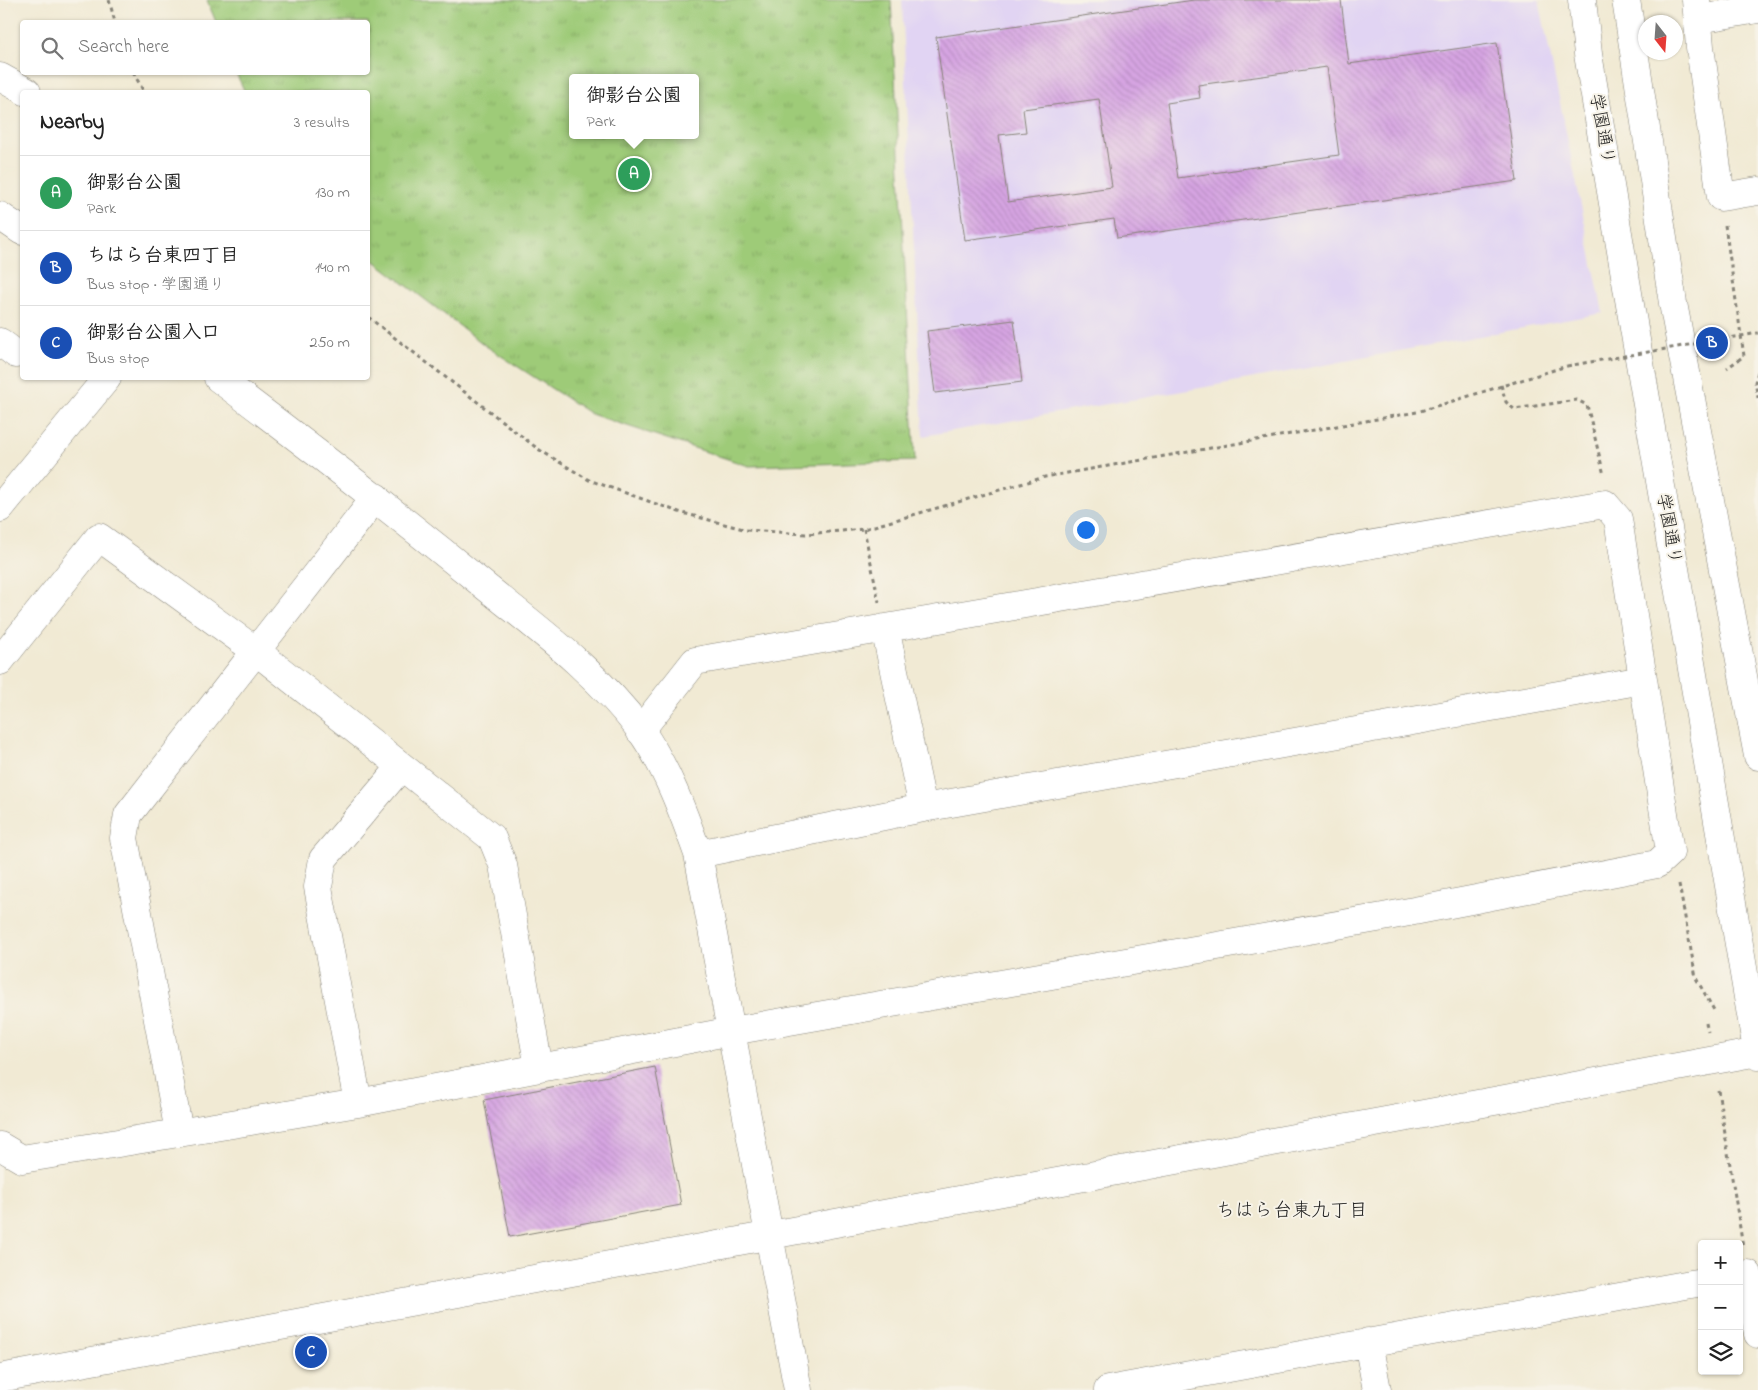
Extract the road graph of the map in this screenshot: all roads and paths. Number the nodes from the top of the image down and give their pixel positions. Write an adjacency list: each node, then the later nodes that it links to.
1 (109, 0): 6 (path)
2 (1582, 0): 40 (street, 学園通り)
3 (1626, 0): 32 (street)
4 (1758, 9): 5 (street)
5 (1698, 10): 12 (street)
6 (114, 20)
7 (135, 75): 10 (path)
8 (0, 77): 9 (street)
9 (23, 90)
10 (143, 90)
11 (1758, 191): 12 (street)
12 (1721, 197): 17 (path)
13 (0, 216): 14 (street)
14 (20, 230)
15 (370, 319): 26 (path)
16 (1758, 334): 21 (path, bridge)
17 (1727, 368)
18 (1758, 372): 22 (path)
19 (105, 380): 25 (street)
20 (221, 380): 23 (street)
21 (1501, 385): 24 (path); 26 (path)
22 (1758, 398)
23 (376, 497): 28 (street); 31 (street)
24 (1605, 504): 27 (street); 30 (street)
25 (0, 508)
26 (864, 529): 27 (path)
27 (885, 628): 31 (street); 34 (street)
28 (256, 651): 29 (street); 33 (street); 44 (street)
29 (0, 660)
30 (1643, 680): 34 (street); 36 (street)
31 (640, 731): 35 (street)
32 (1758, 756)
33 (401, 767): 42 (street); 43 (street)
34 (923, 808): 35 (street)
35 (698, 854): 39 (street)
36 (1663, 859): 37 (path); 39 (street)
37 (1715, 1012)
38 (1706, 1023): 41 (path)
39 (732, 1032): 42 (street); 46 (street)
40 (1758, 1054): 41 (street)
41 (1713, 1060): 46 (street); 47 (path)
42 (539, 1068): 43 (street)
43 (358, 1103): 44 (street)
44 (179, 1132): 45 (street)
45 (0, 1146)
46 (769, 1234): 52 (street); 53 (street)
47 (1738, 1240)
48 (1743, 1275): 50 (street)
49 (1698, 1283): 51 (street)
50 (1758, 1334)
51 (1368, 1342): 54 (street); 55 (street)
52 (0, 1378)
53 (798, 1390)
54 (1108, 1390)
55 (1377, 1390)

